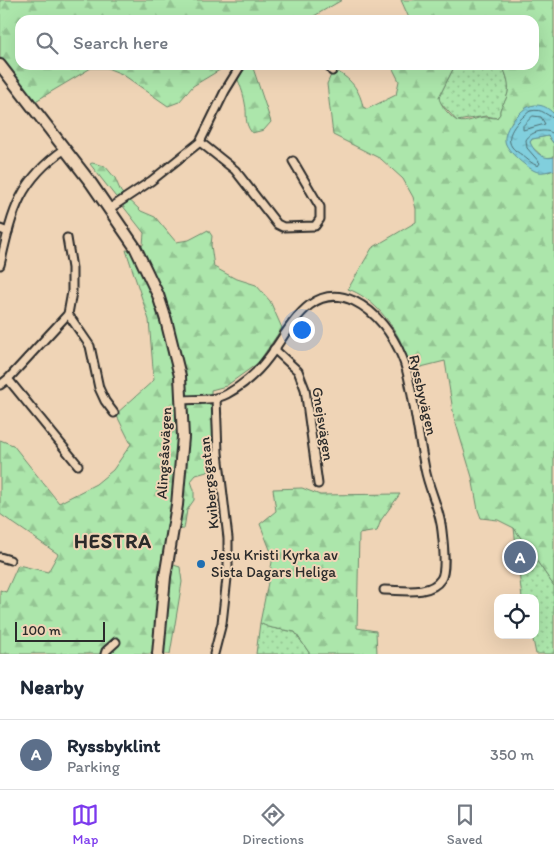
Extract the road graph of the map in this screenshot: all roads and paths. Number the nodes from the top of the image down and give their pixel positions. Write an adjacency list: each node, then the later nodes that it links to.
1 (0, 65): 4 (main road, Alingsåsvägen)
2 (238, 70): 3 (street)
3 (200, 142): 5 (street); 6 (street)
4 (65, 149): 6 (main road, Alingsåsvägen); 8 (street)
5 (293, 161)
6 (109, 209): 16 (main road, Alingsåsvägen)
7 (0, 229): 8 (street)
8 (8, 232): 10 (street)
9 (67, 238): 11 (street)
10 (0, 265)
11 (68, 314): 13 (street); 17 (street)
12 (274, 349): 15 (street, Ryssbyvägen); 19 (street, Gnejsvägen); 22 (street, Ryssbyvägen)
13 (8, 379): 14 (street); 18 (street)
14 (0, 385)
15 (216, 398): 16 (street, Ryssbyvägen); 26 (street, Kvibergsgatan)
16 (182, 400): 25 (main road, Alingsåsvägen)
17 (114, 413)
18 (78, 465)
19 (318, 484)
20 (0, 557): 21 (street)
21 (10, 560)
22 (384, 590)
23 (116, 642): 24 (street)
24 (105, 654)
25 (158, 654)
26 (214, 654)

